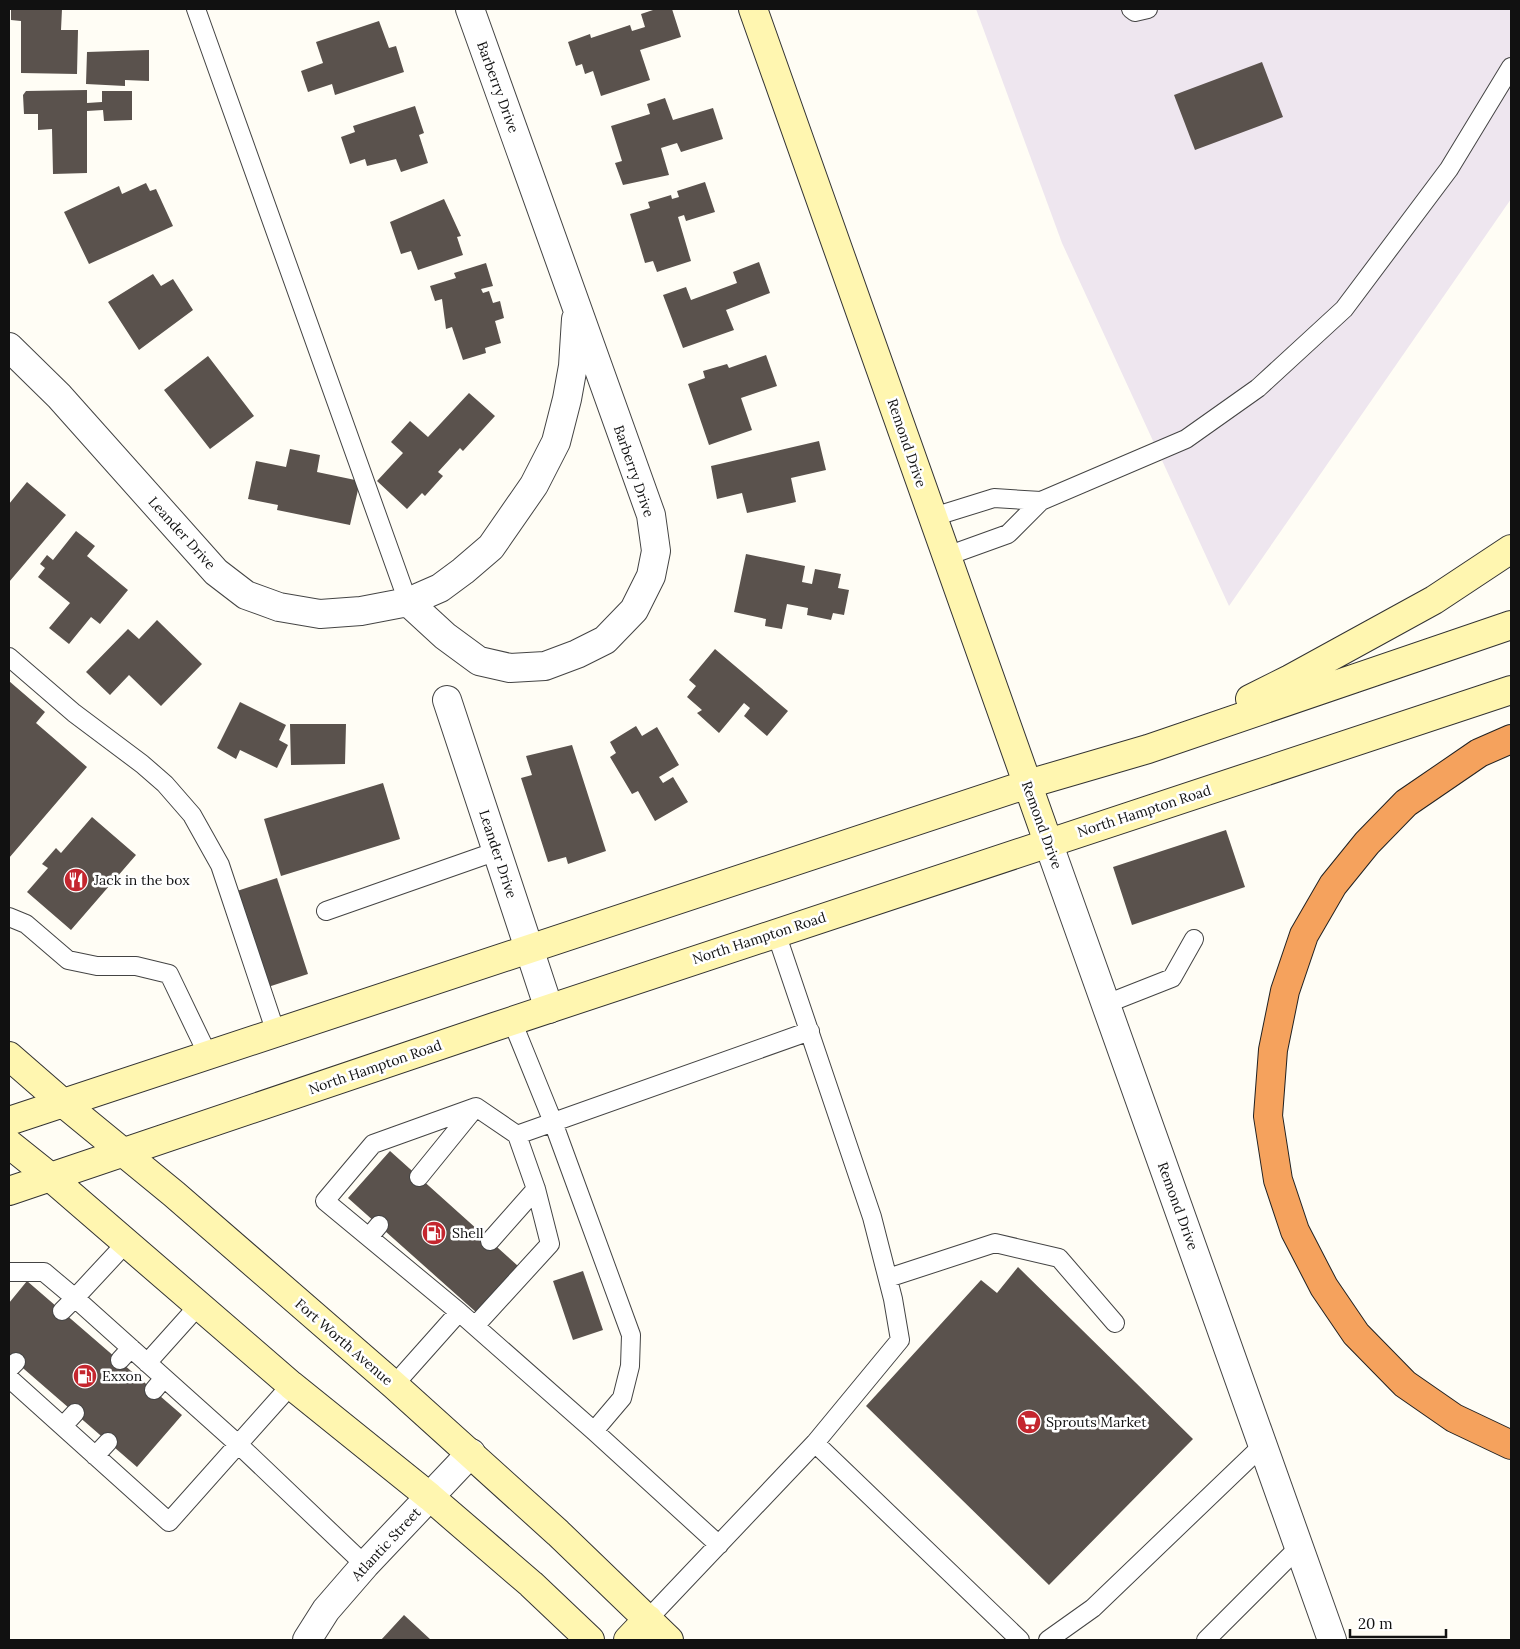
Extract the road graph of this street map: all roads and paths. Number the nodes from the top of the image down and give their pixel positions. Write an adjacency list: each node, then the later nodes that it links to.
1 (196, 9): 13 (lane)
2 (470, 9): 7 (street, Barberry Drive)
3 (753, 9): 10 (main road, Remond Drive)
4 (1131, 9): 5 (lane)
5 (1148, 9)
6 (1511, 67): 9 (lane)
7 (576, 308): 13 (street, Barberry Drive); 13 (street, Barberry Drive)
8 (9, 347): 13 (street, Leander Drive)
9 (1041, 502): 10 (lane); 12 (lane)
10 (933, 517): 12 (main road, Remond Drive)
11 (1511, 549): 19 (main road)
12 (947, 556): 20 (main road, Remond Drive)
13 (408, 602)
14 (1511, 624): 19 (main road)
15 (9, 657): 32 (lane)
16 (1511, 690): 21 (main road, North Hampton Road)
17 (447, 700): 22 (street, Leander Drive)
18 (1511, 739): 67 (highway)
19 (1148, 749): 20 (main road)
20 (1028, 784): 21 (main road, Remond Drive); 27 (main road)
21 (1048, 842): 25 (main road, North Hampton Road); 28 (street, Remond Drive)
22 (497, 851): 23 (lane); 27 (street, Leander Drive)
23 (326, 911)
24 (9, 917): 33 (lane)
25 (776, 933): 29 (main road, North Hampton Road); 31 (lane)
26 (1194, 939): 28 (lane)
27 (530, 949): 29 (street, Leander Drive); 32 (main road)
28 (1106, 1004): 66 (street, Remond Drive)
29 (549, 1009): 30 (main road, North Hampton Road)
30 (512, 1021): 38 (lane); 41 (main road, North Hampton Road)
31 (810, 1032): 38 (lane); 49 (lane)
32 (276, 1033): 33 (main road)
33 (208, 1055): 35 (main road)
34 (9, 1056): 35 (main road, Fort Worth Avenue)
35 (63, 1103): 37 (main road); 41 (main road, Fort Worth Avenue)
36 (476, 1107): 39 (lane); 43 (lane); 53 (lane)
37 (9, 1121)
38 (553, 1122): 39 (lane); 62 (lane)
39 (517, 1135): 44 (lane)
40 (9, 1144): 42 (main road)
41 (124, 1151): 42 (main road, North Hampton Road); 59 (main road, Fort Worth Avenue)
42 (49, 1176): 45 (main road, North Hampton Road); 47 (main road)
43 (419, 1177)
44 (536, 1189): 46 (lane); 55 (lane)
45 (9, 1191)
46 (490, 1241)
47 (126, 1242): 50 (lane); 51 (main road)
48 (9, 1272): 50 (lane)
49 (888, 1278): 54 (lane); 64 (lane)
50 (75, 1298): 52 (lane); 56 (lane)
51 (198, 1305): 56 (lane); 58 (main road)
52 (62, 1311)
53 (459, 1312): 55 (lane); 59 (lane)
54 (1115, 1323)
55 (475, 1326): 62 (lane)
56 (147, 1363): 65 (lane)
57 (9, 1378): 61 (lane)
58 (291, 1385): 65 (lane); 70 (main road)
59 (394, 1385): 68 (main road, Fort Worth Avenue)
60 (75, 1413): 61 (lane)
61 (63, 1426): 69 (lane)
62 (594, 1430): 71 (lane)
63 (108, 1442): 69 (lane)
64 (815, 1442): 71 (lane); 79 (lane)
65 (239, 1445): 69 (lane); 73 (lane)
66 (1263, 1445): 72 (street, Remond Drive); 80 (lane)
67 (1511, 1445)
68 (471, 1453): 70 (street, Atlantic Street); 74 (main road, Fort Worth Avenue)
69 (95, 1456)
70 (430, 1497): 73 (street, Atlantic Street); 76 (main road)
71 (719, 1545): 74 (lane)
72 (1299, 1547): 81 (lane); 82 (street, Remond Drive)
73 (365, 1565): 75 (street, Atlantic Street)
74 (648, 1619): 77 (main road); 78 (main road, Fort Worth Avenue)
75 (307, 1640)
76 (590, 1640)
77 (628, 1640)
78 (669, 1640)
79 (1020, 1640)
80 (1048, 1640)
81 (1206, 1640)
82 (1332, 1640)

